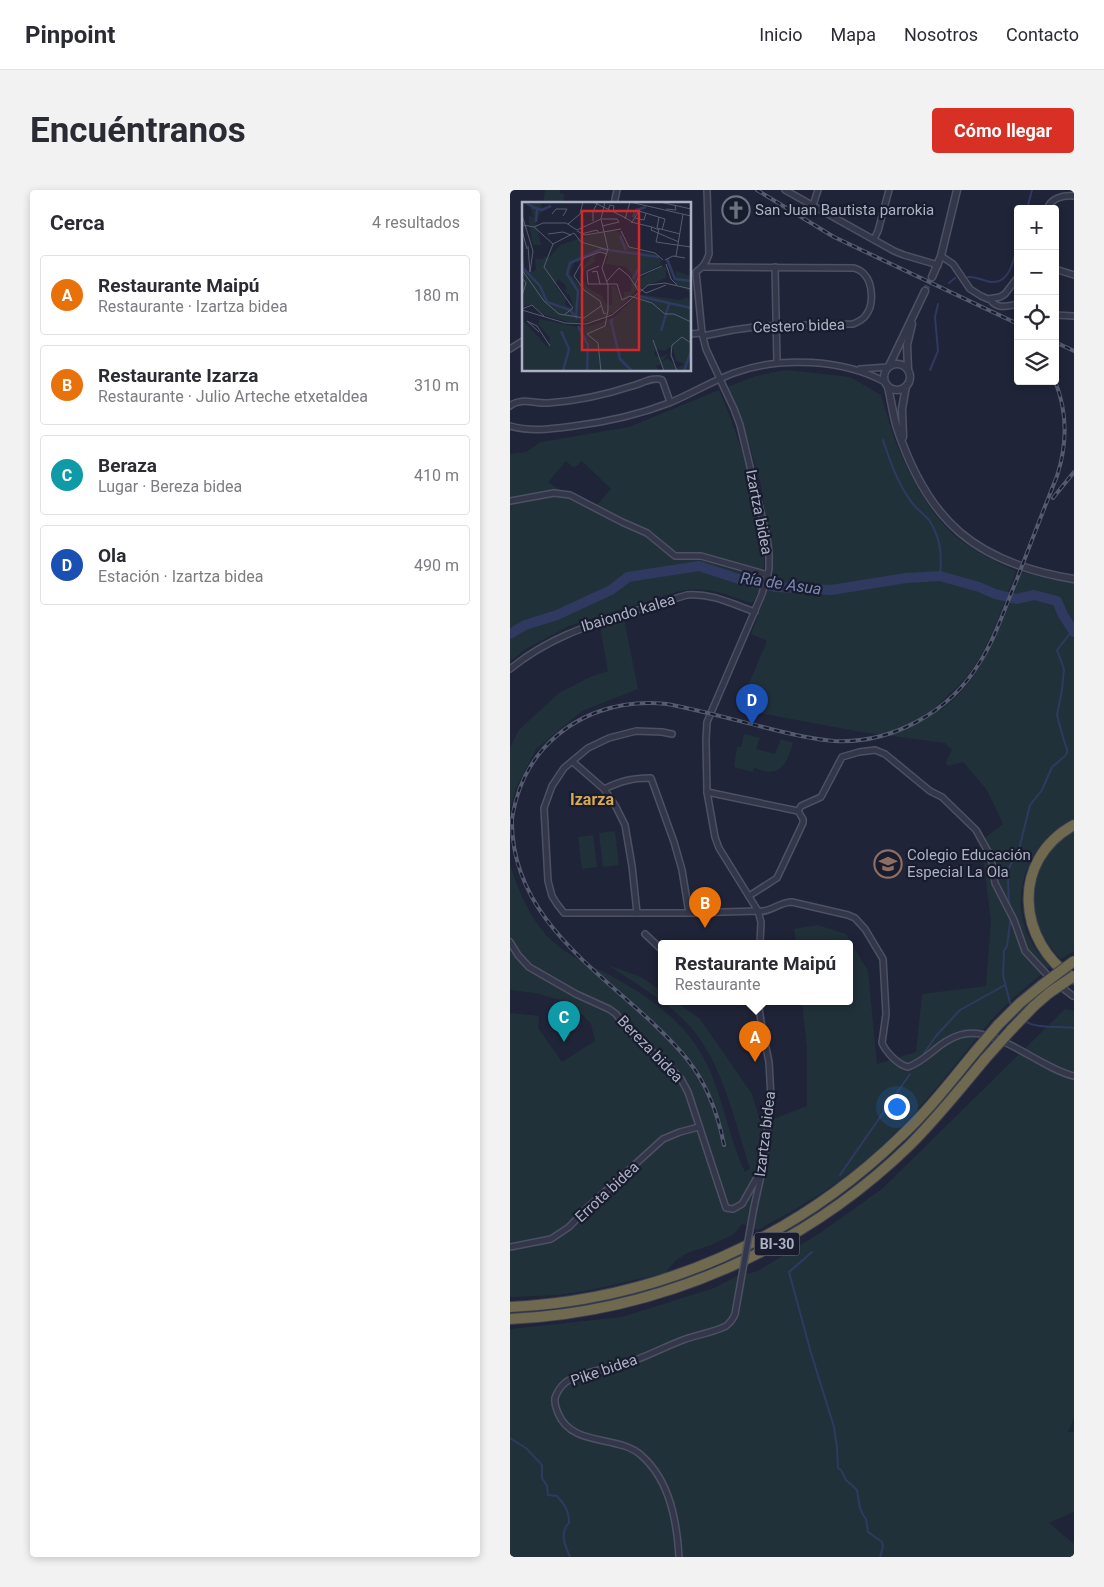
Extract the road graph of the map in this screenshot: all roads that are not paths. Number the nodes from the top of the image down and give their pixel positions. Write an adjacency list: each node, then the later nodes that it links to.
1 (707, 190): 12 (street)
2 (785, 190): 7 (street)
3 (818, 190): 7 (street)
4 (889, 190): 9 (street)
5 (956, 190): 10 (street)
6 (1074, 196): 8 (street)
7 (813, 204): 9 (street)
8 (1048, 205)
9 (874, 239): 11 (street)
10 (940, 256): 11 (street); 21 (street)
11 (938, 265): 18 (street)
12 (703, 267): 13 (street, Cestero bidea); 15 (street)
13 (775, 267): 26 (street); 26 (street, Cestero bidea)
14 (1059, 271): 17 (street)
15 (696, 272): 16 (street); 28 (street, Izartza bidea)
16 (691, 274)
17 (1074, 275)
18 (932, 277)
19 (1014, 282): 21 (street)
20 (925, 291): 23 (street)
21 (990, 299): 22 (street)
22 (1014, 305)
23 (914, 314): 32 (street); 34 (street)
24 (1059, 315): 25 (street)
25 (1074, 316)
26 (776, 326): 28 (street, Cestero bidea); 31 (street)
27 (691, 334): 28 (street, Cestero bidea)
28 (702, 334): 35 (street, Izartza bidea)
29 (522, 341): 30 (street)
30 (510, 349)
31 (777, 363): 33 (street); 35 (street)
32 (889, 366): 33 (street); 34 (street); 36 (street)
33 (855, 369): 36 (street)
34 (908, 370): 37 (street)
35 (720, 379): 38 (street); 43 (street, Izartza bidea)
36 (887, 385): 37 (street); 41 (street)
37 (906, 386): 41 (street)
38 (670, 402): 39 (street); 40 (street)
39 (510, 406)
40 (510, 426)
41 (903, 444): 44 (street)
42 (510, 501): 43 (street)
43 (767, 576): 45 (street, Izartza bidea)
44 (1074, 579)
45 (755, 612): 46 (street, Ibaiondo kalea); 50 (street, Izartza bidea)
46 (510, 669)
47 (672, 734): 48 (street)
48 (573, 762): 49 (street); 55 (street)
49 (604, 790): 55 (street); 56 (street)
50 (707, 792): 51 (street); 53 (street, Izartza bidea)
51 (798, 811): 53 (street); 63 (street)
52 (1074, 825): 62 (highway)
53 (749, 896): 54 (street, Izartza bidea)
54 (758, 911): 56 (street); 58 (street, Izartza bidea); 65 (street)
55 (637, 913): 56 (street)
56 (689, 914)
57 (645, 934): 60 (street)
58 (760, 940)
59 (510, 942): 66 (street, Bereza bidea)
60 (658, 946)
61 (1074, 962): 70 (highway, BI-30, bridge)
62 (1074, 978): 71 (highway, BI-30, bridge)
63 (1073, 996)
64 (759, 1005): 67 (street, Izartza bidea)
65 (1074, 1076)
66 (698, 1127): 67 (street, Bereza bidea); 69 (street, Errota bidea)
67 (763, 1167): 68 (street, Izartza bidea)
68 (754, 1207): 72 (street, Pike bidea, bridge)
69 (510, 1247)
70 (510, 1307)
71 (510, 1319)
72 (679, 1557)

